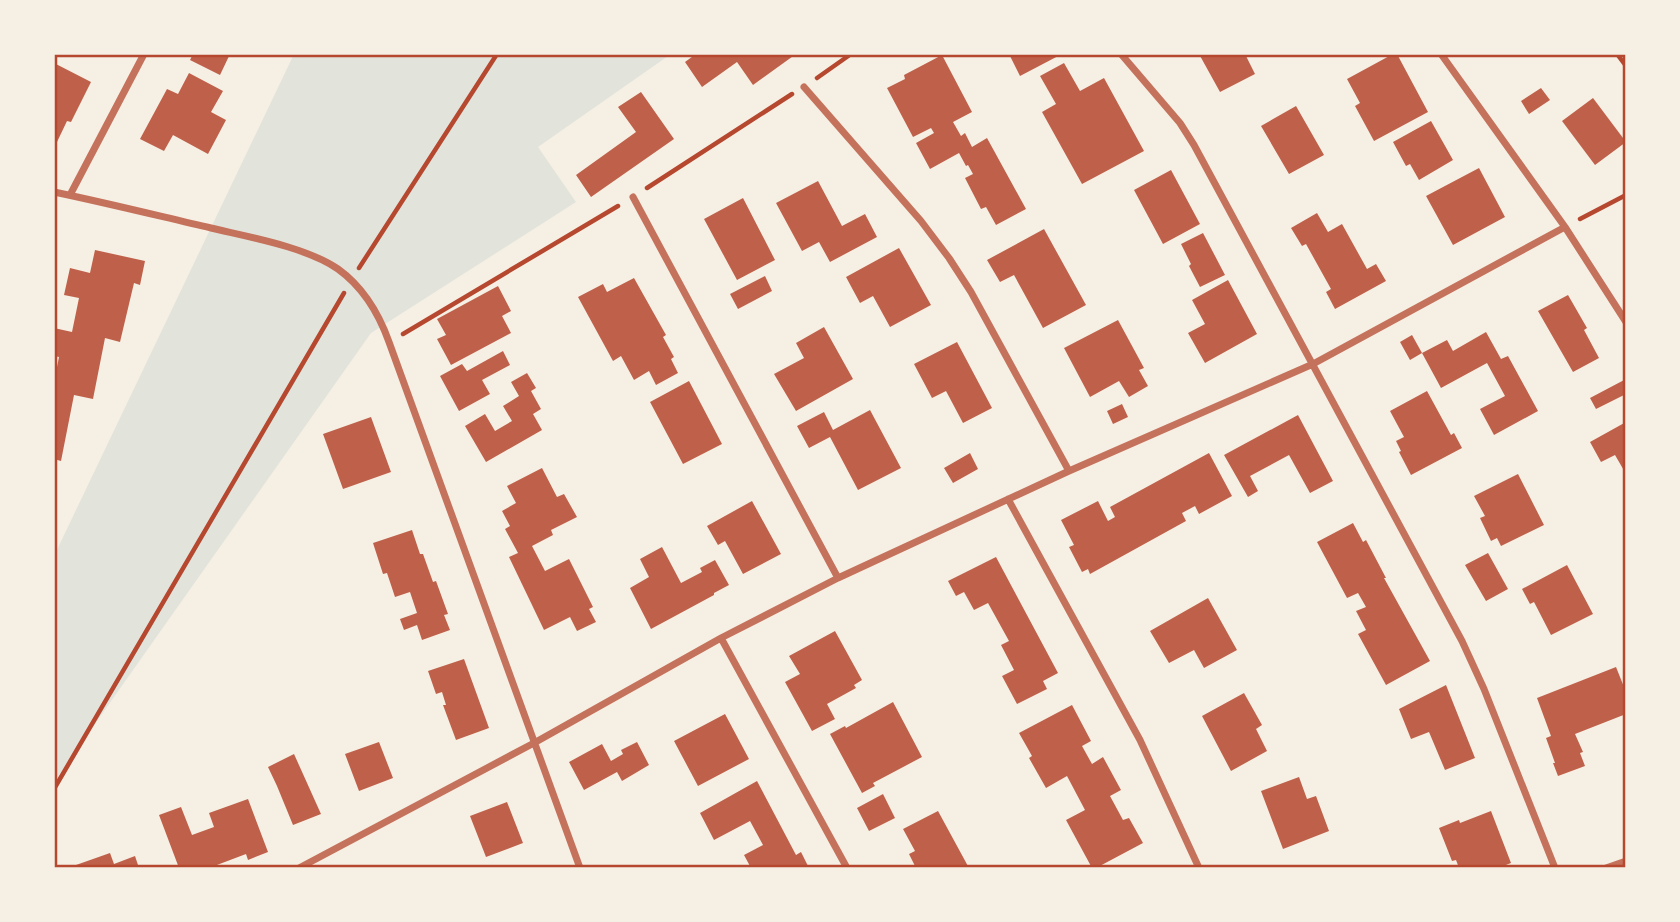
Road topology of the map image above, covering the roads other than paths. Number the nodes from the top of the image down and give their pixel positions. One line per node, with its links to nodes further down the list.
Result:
1 (144, 54): 6 (street)
2 (1121, 54): 10 (street)
3 (1441, 54): 8 (street)
4 (804, 87): 11 (street)
5 (54, 192): 6 (street)
6 (70, 195): 15 (street)
7 (633, 197): 13 (street)
8 (1565, 227): 9 (street); 10 (street)
9 (1626, 322)
10 (1313, 364): 11 (street); 21 (street)
11 (1069, 471): 12 (street)
12 (1008, 499): 13 (street); 20 (street)
13 (838, 578): 14 (street)
14 (720, 638): 15 (street); 19 (street)
15 (534, 743): 17 (street); 18 (street)
16 (1626, 861): 22 (street)
17 (299, 868)
18 (580, 868)
19 (847, 868)
20 (1199, 868)
21 (1555, 868)
22 (1606, 868)

